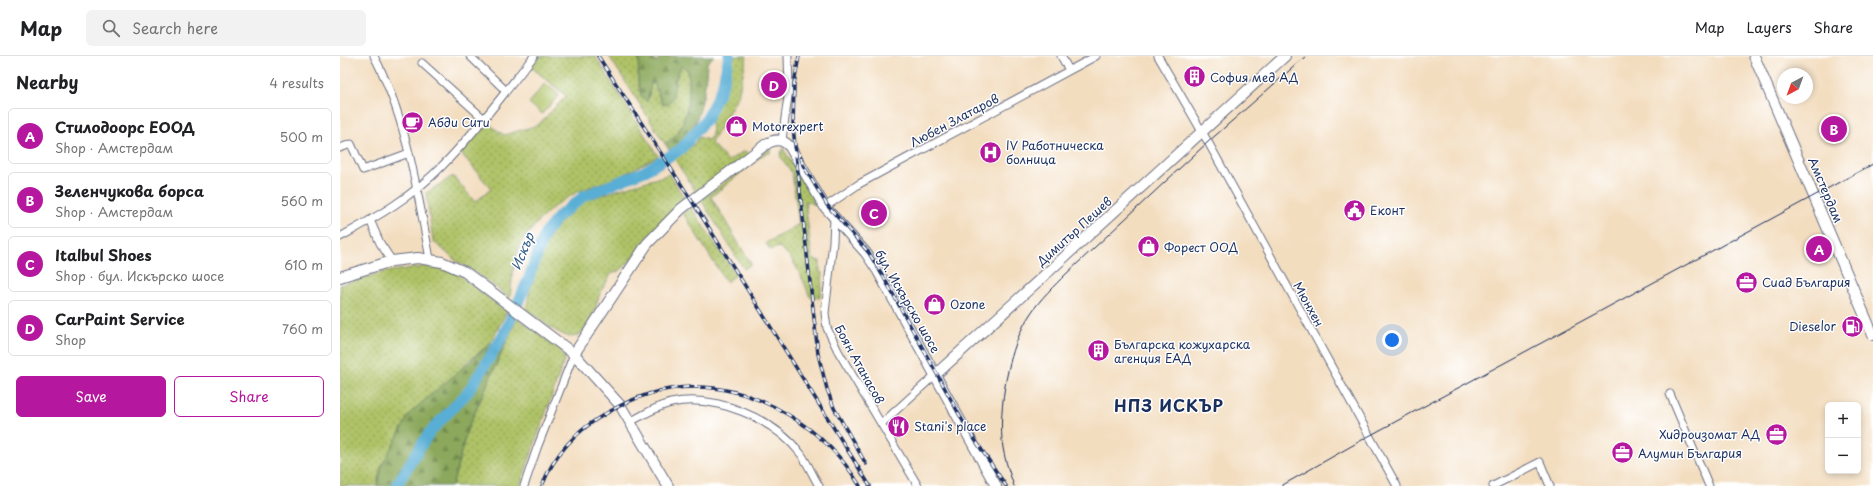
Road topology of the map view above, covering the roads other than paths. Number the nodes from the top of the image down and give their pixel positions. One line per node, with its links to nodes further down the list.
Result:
1 (374, 56): 17 (street)
2 (470, 56): 12 (street)
3 (534, 56): 12 (street)
4 (788, 56): 15 (street)
5 (1061, 56): 11 (street)
6 (1096, 56): 11 (street, Любен Златаров)
7 (1158, 56): 14 (street)
8 (1285, 56): 14 (street, Димитър Пешев)
9 (1754, 56): 26 (street, Амстердам)
10 (422, 62): 13 (street)
11 (1069, 70): 19 (street, Любен Златаров)
12 (506, 91): 13 (street)
13 (483, 118): 18 (street)
14 (1202, 132): 28 (street, Димитър Пешев); 37 (street, Мюнхен)
15 (782, 140): 19 (street, бул. Искърско шосе); 27 (street)
16 (340, 148): 17 (street)
17 (409, 153): 18 (street)
18 (417, 189): 21 (street); 23 (street)
19 (825, 207): 20 (street, бул. Искърско шосе)
20 (834, 218): 28 (street, бул. Искърско шосе); 31 (street, Боян Атанасов)
21 (370, 220): 22 (street); 24 (street)
22 (340, 236)
23 (430, 259): 24 (street); 27 (street)
24 (392, 261): 25 (street)
25 (340, 278)
26 (1873, 335)
27 (574, 354): 30 (street); 32 (street)
28 (935, 375): 31 (street, Димитър Пешев); 36 (street, бул. Искърско шосе)
29 (1670, 394): 40 (street)
30 (630, 422): 33 (street); 34 (street)
31 (880, 424): 35 (street, Боян Атанасов)
32 (524, 486)
33 (668, 486)
34 (819, 486)
35 (918, 486)
36 (996, 486)
37 (1397, 486)
38 (1493, 486): 39 (street)
39 (1550, 486)
40 (1709, 486)

